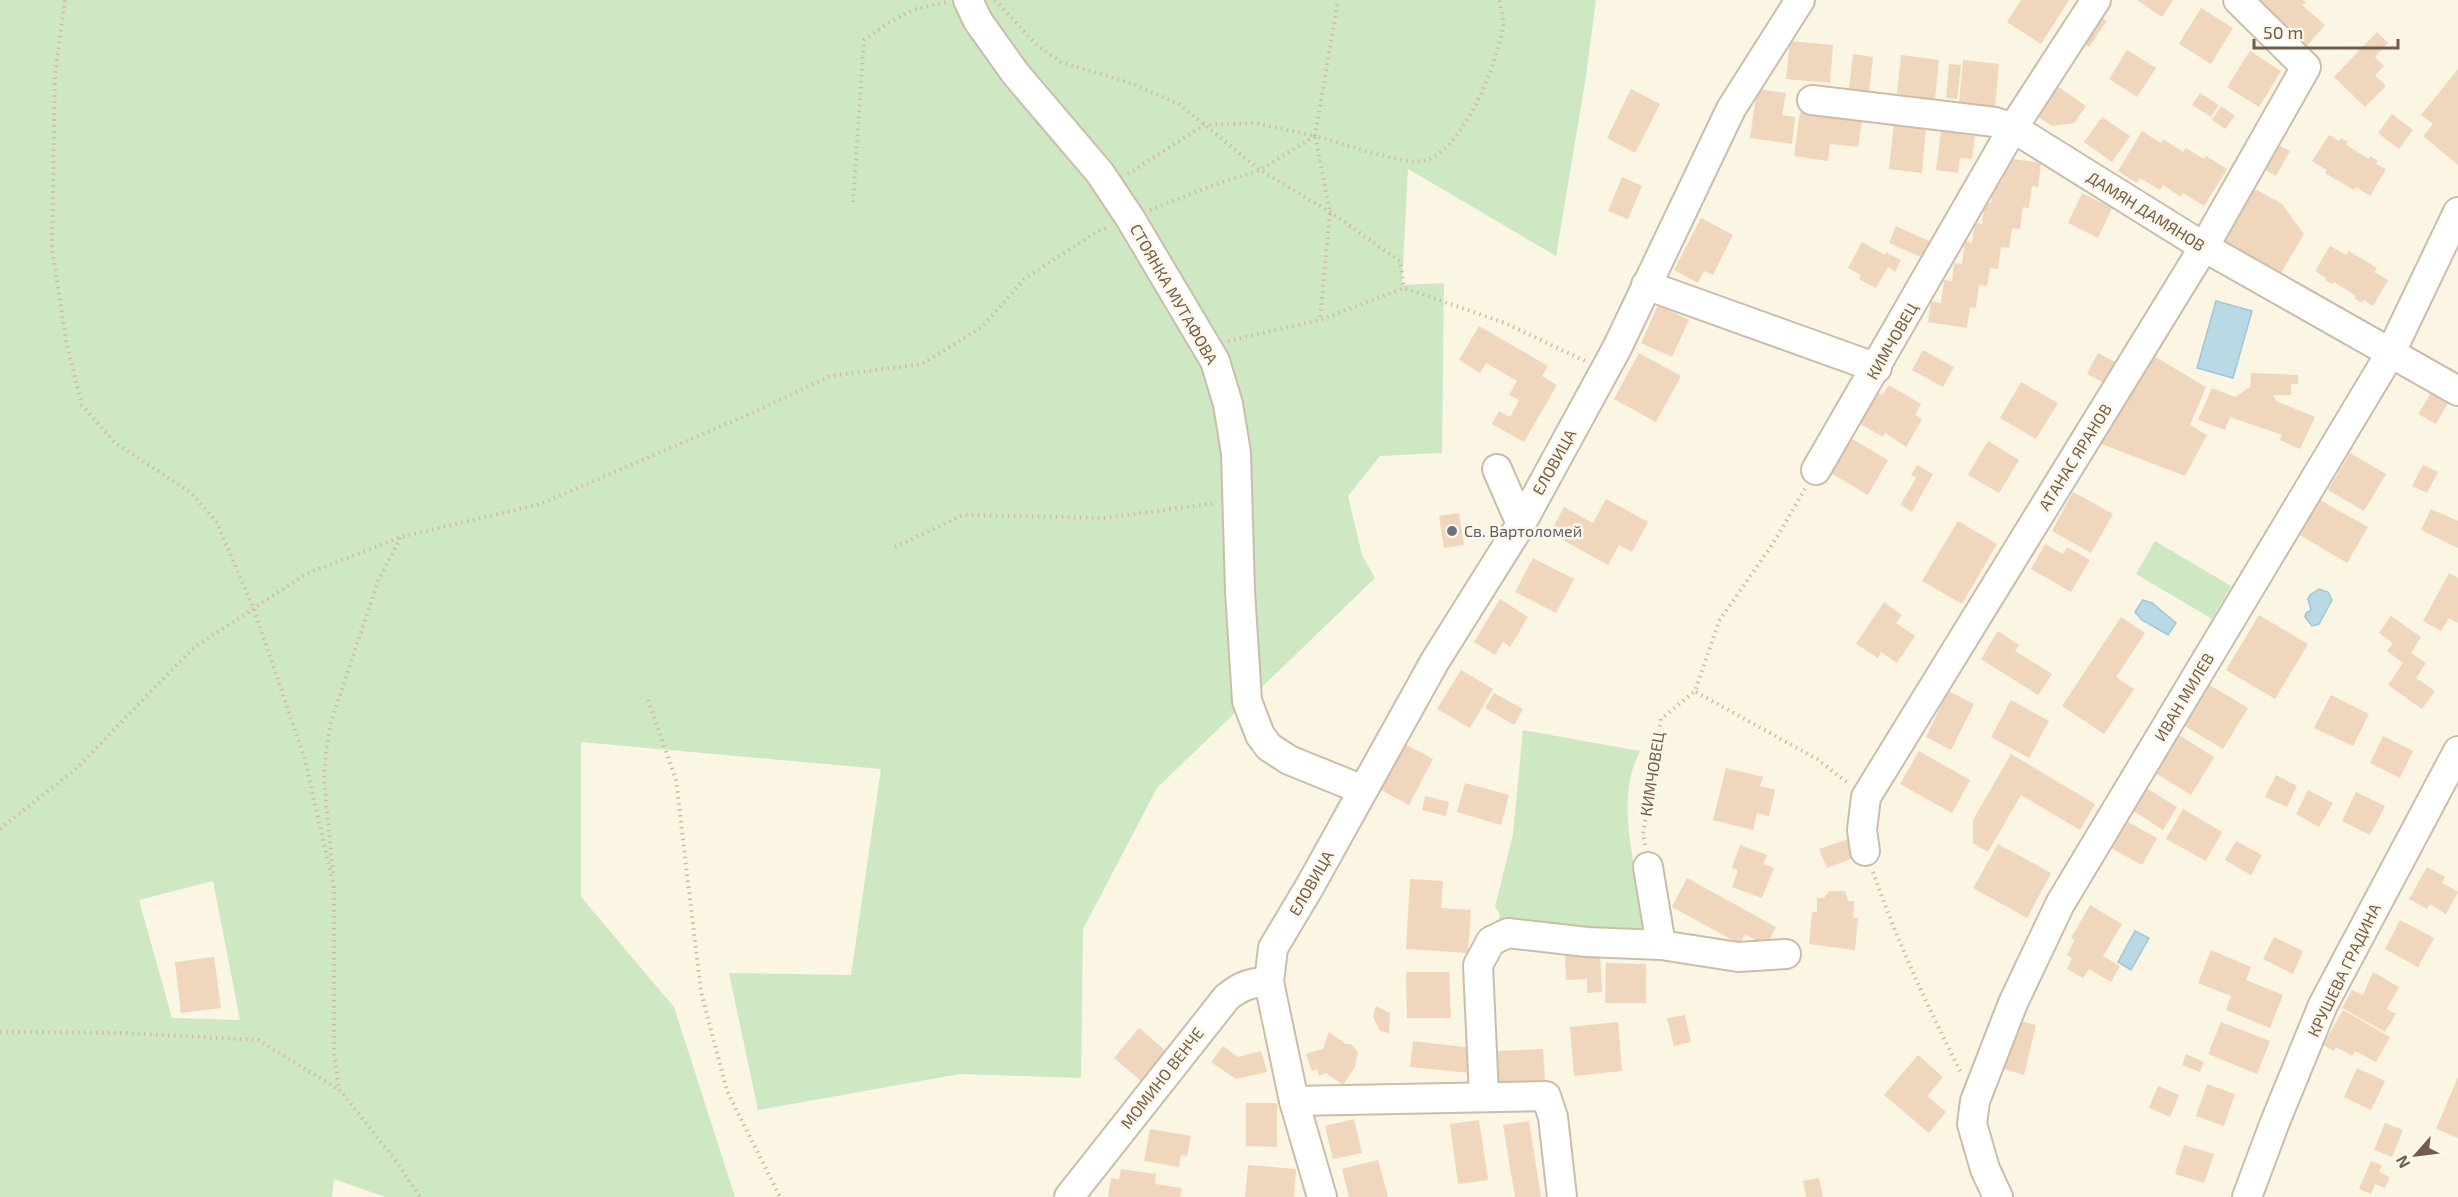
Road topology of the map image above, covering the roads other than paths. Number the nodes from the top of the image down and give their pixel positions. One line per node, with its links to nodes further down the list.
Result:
1 (968, 0): 17 (street, СТОЯНКА МУТАФОВА)
2 (1800, 0): 9 (street, ЕЛОВИЦА)
3 (2096, 0): 6 (street, КИМЧОВЕЦ)
4 (2238, 0): 8 (street, АТАНАС ЯРАНОВ)
5 (1812, 100): 6 (street, ДАМЯН ДАМЯНОВ)
6 (2013, 128): 8 (street, ДАМЯН ДАМЯНОВ); 11 (street, КИМЧОВЕЦ)
7 (2458, 212): 10 (street, ИВАН МИЛЕВ)
8 (2204, 247): 10 (street, ДАМЯН ДАМЯНОВ); 18 (street, АТАНАС ЯРАНОВ)
9 (1646, 285): 11 (street); 15 (street, ЕЛОВИЦА)
10 (2390, 354): 12 (street, ДАМЯН ДАМЯНОВ); 28 (street, ИВАН МИЛЕВ)
11 (1876, 368): 14 (street, КИМЧОВЕЦ)
12 (2458, 391)
13 (1497, 469): 15 (street)
14 (1816, 470)
15 (1521, 524): 17 (street, ЕЛОВИЦА)
16 (2458, 751): 29 (street, КРУШЕВА ГРАДИНА)
17 (1364, 790): 22 (street, ЕЛОВИЦА)
18 (1865, 851)
19 (1648, 867): 20 (street)
20 (1661, 945): 21 (street); 23 (street)
21 (1786, 954)
22 (1269, 982): 24 (street); 25 (street, МОМИНО ВЕНЧЕ)
23 (1484, 1096): 24 (street); 27 (street)
24 (1294, 1101): 26 (street)
25 (1069, 1197)
26 (1322, 1197)
27 (1562, 1197)
28 (1998, 1197)
29 (2247, 1197)

